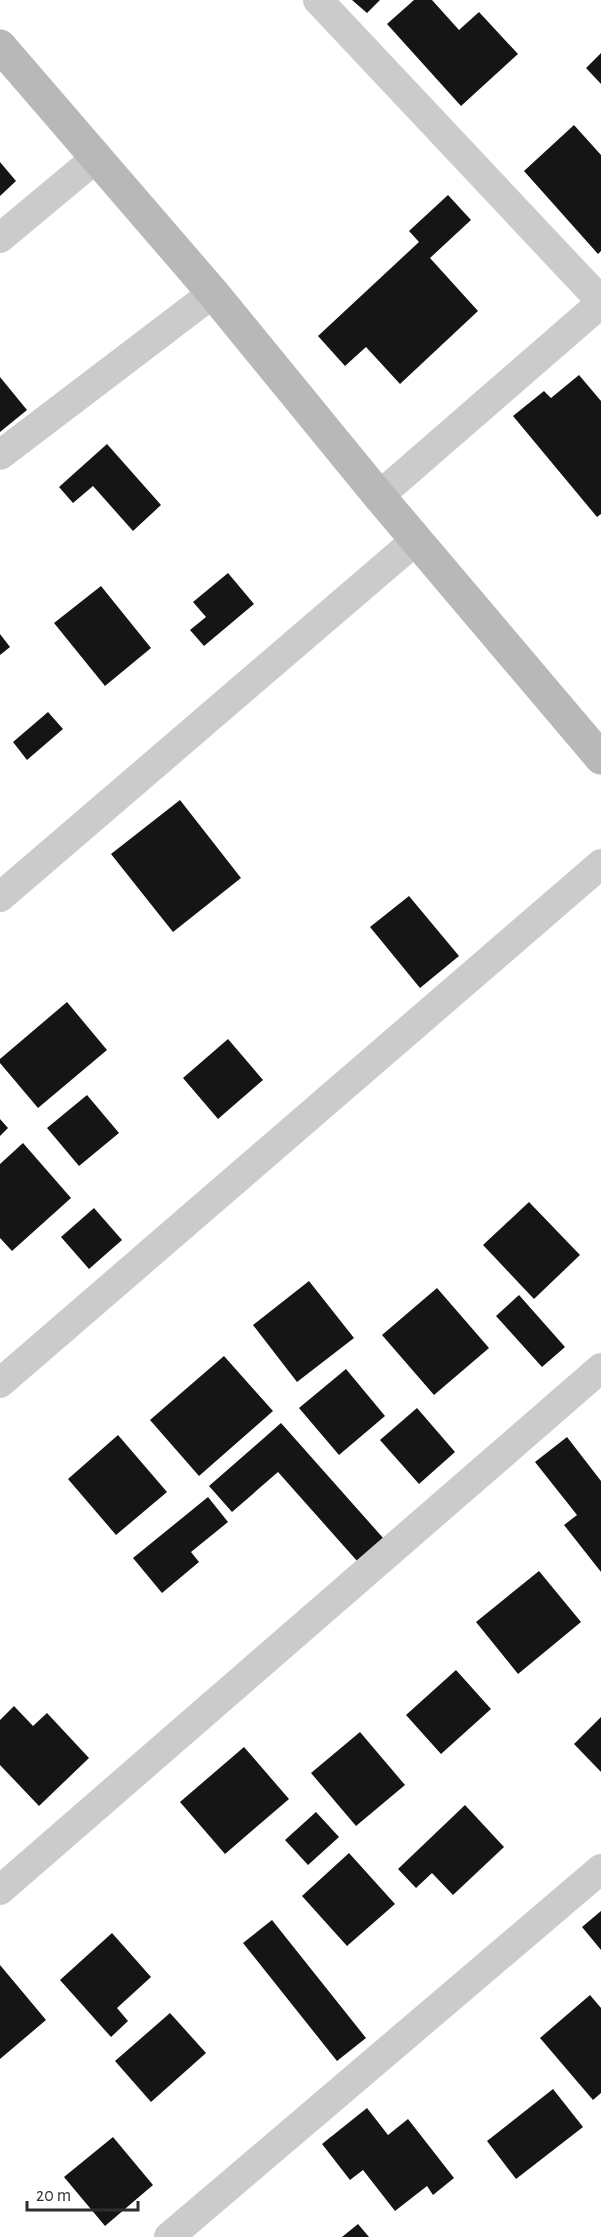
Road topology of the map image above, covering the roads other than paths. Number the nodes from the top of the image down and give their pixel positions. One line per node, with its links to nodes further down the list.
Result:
1 (318, 0): 6 (street)
2 (0, 46): 3 (street)
3 (96, 158): 4 (street); 5 (street)
4 (0, 238)
5 (213, 292): 7 (street); 8 (street)
6 (601, 302): 8 (street)
7 (0, 455)
8 (380, 496): 9 (street)
9 (416, 540): 10 (street); 12 (street)
10 (601, 758)
11 (601, 864): 14 (street)
12 (0, 897)
13 (601, 1368): 16 (street)
14 (0, 1383)
15 (601, 1869): 17 (street)
16 (0, 1890)
17 (169, 2237)

